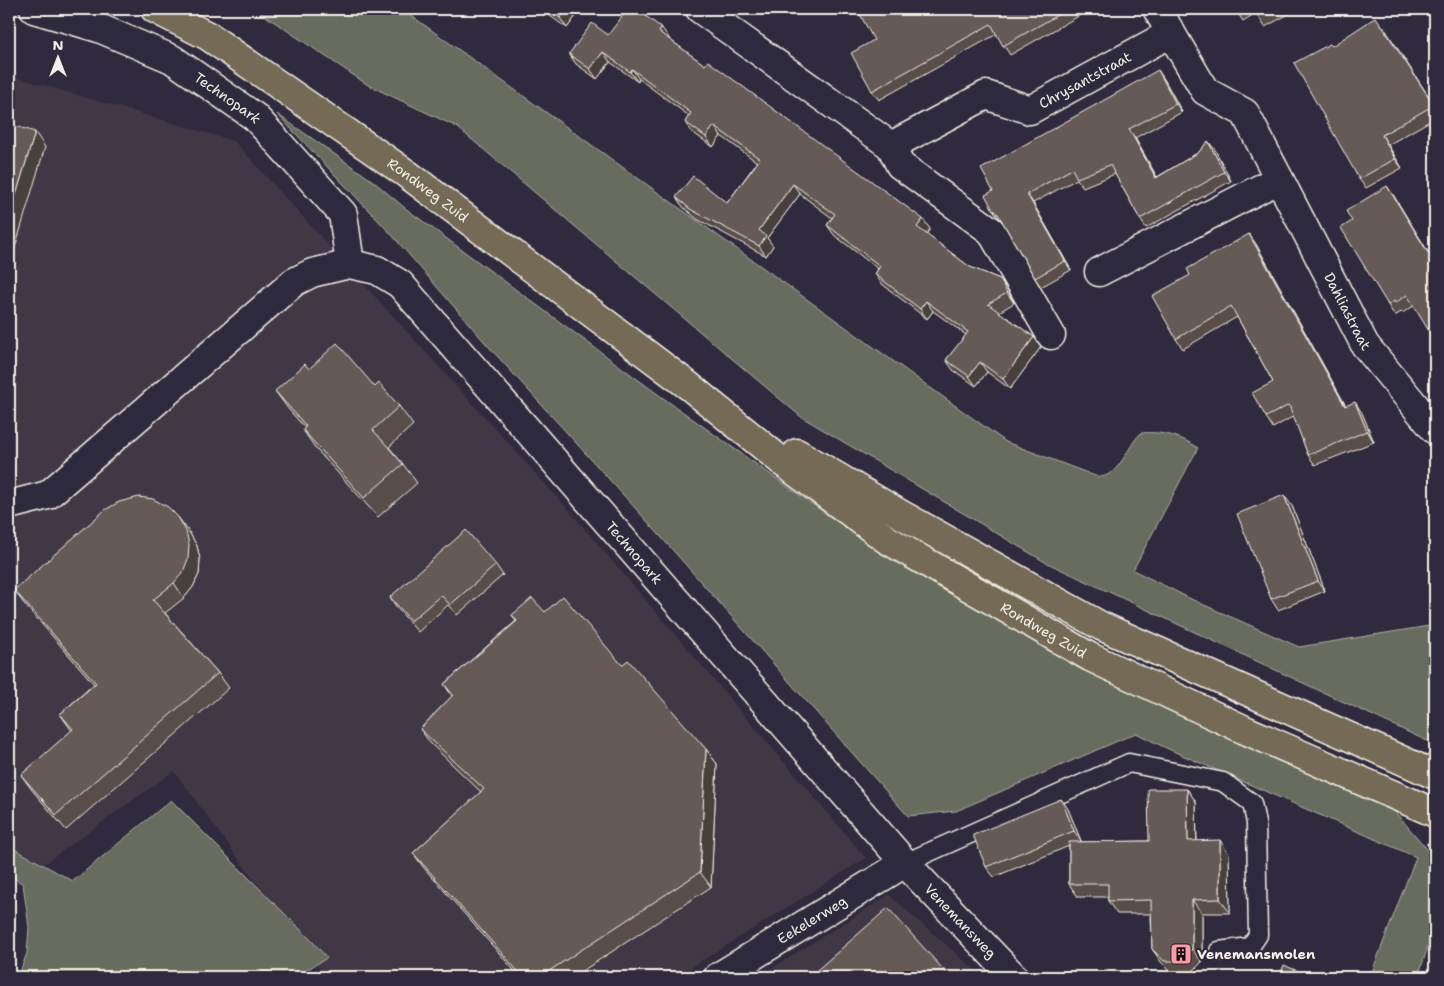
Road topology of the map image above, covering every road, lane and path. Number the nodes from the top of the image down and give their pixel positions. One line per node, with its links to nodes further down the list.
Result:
1 (34, 9): 8 (street, Technopark)
2 (155, 9): 11 (main road, Rondweg Zuid)
3 (700, 9): 6 (street)
4 (1157, 9): 5 (street, Dahliastraat)
5 (1171, 33): 6 (street, Chrysantstraat); 7 (street, Dahliastraat)
6 (891, 146): 10 (street)
7 (1279, 179): 9 (street); 12 (street, Dahliastraat)
8 (350, 264): 13 (street, Technopark); 16 (street, Technopark)
9 (1099, 272)
10 (1051, 335)
11 (689, 386): 14 (main road, Rondweg Zuid); 15 (main road, Rondweg Zuid)
12 (1435, 430)
13 (9, 505)
14 (1435, 775)
15 (1435, 813)
16 (905, 864): 17 (lane); 18 (street, Eekelerweg); 19 (street, Venemansweg)
17 (1219, 951)
18 (718, 977)
19 (1014, 977)

